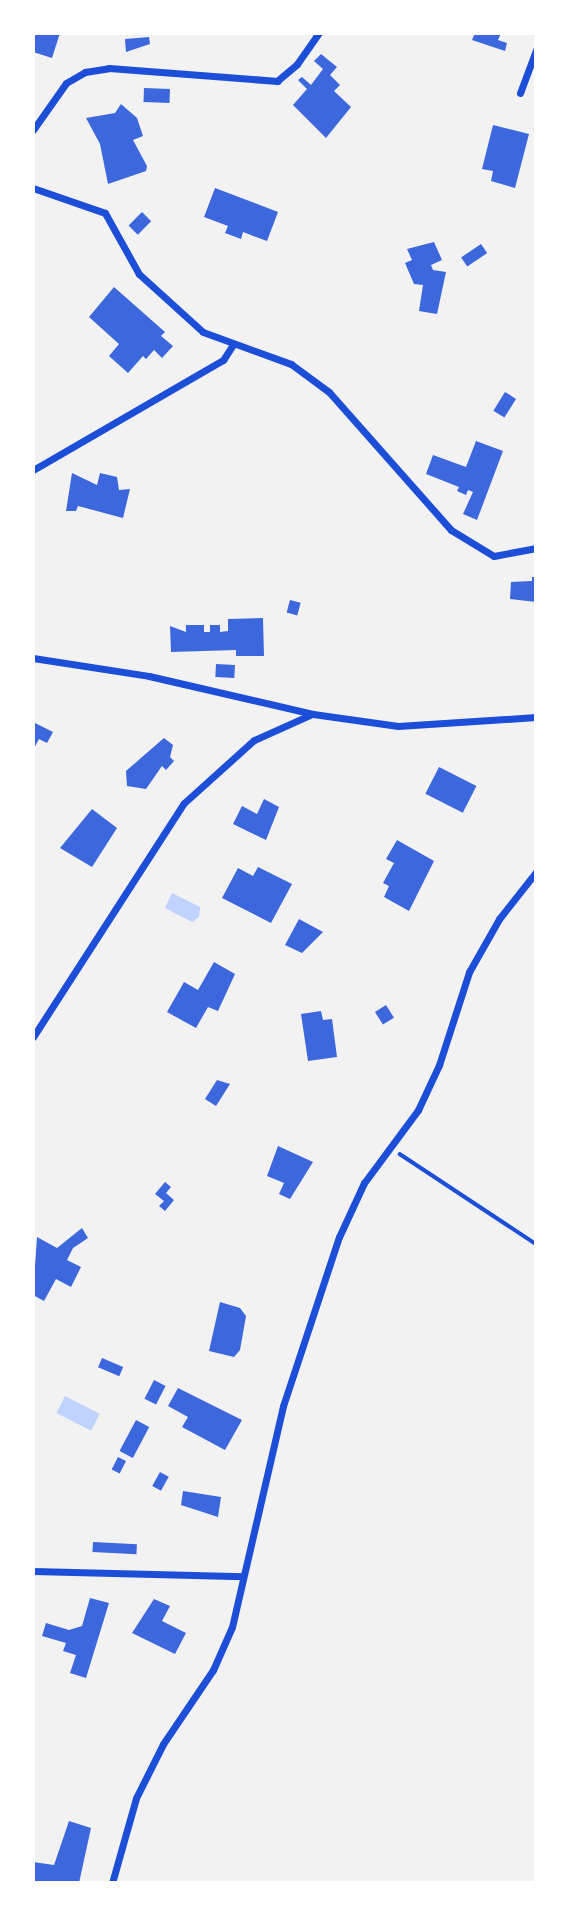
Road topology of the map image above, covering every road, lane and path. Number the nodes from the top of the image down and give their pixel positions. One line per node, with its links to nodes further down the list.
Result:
1 (319, 33): 4 (street)
2 (536, 50): 3 (street)
3 (520, 93)
4 (33, 130)
5 (33, 188): 6 (street)
6 (232, 346): 7 (street); 8 (street)
7 (33, 470)
8 (536, 548)
9 (33, 658): 10 (street)
10 (313, 714): 11 (street); 13 (street)
11 (536, 718)
12 (536, 872): 14 (street)
13 (33, 1037)
14 (389, 1147): 15 (path); 17 (street)
15 (536, 1244)
16 (33, 1571): 17 (street)
17 (243, 1576): 18 (street)
18 (112, 1883)

